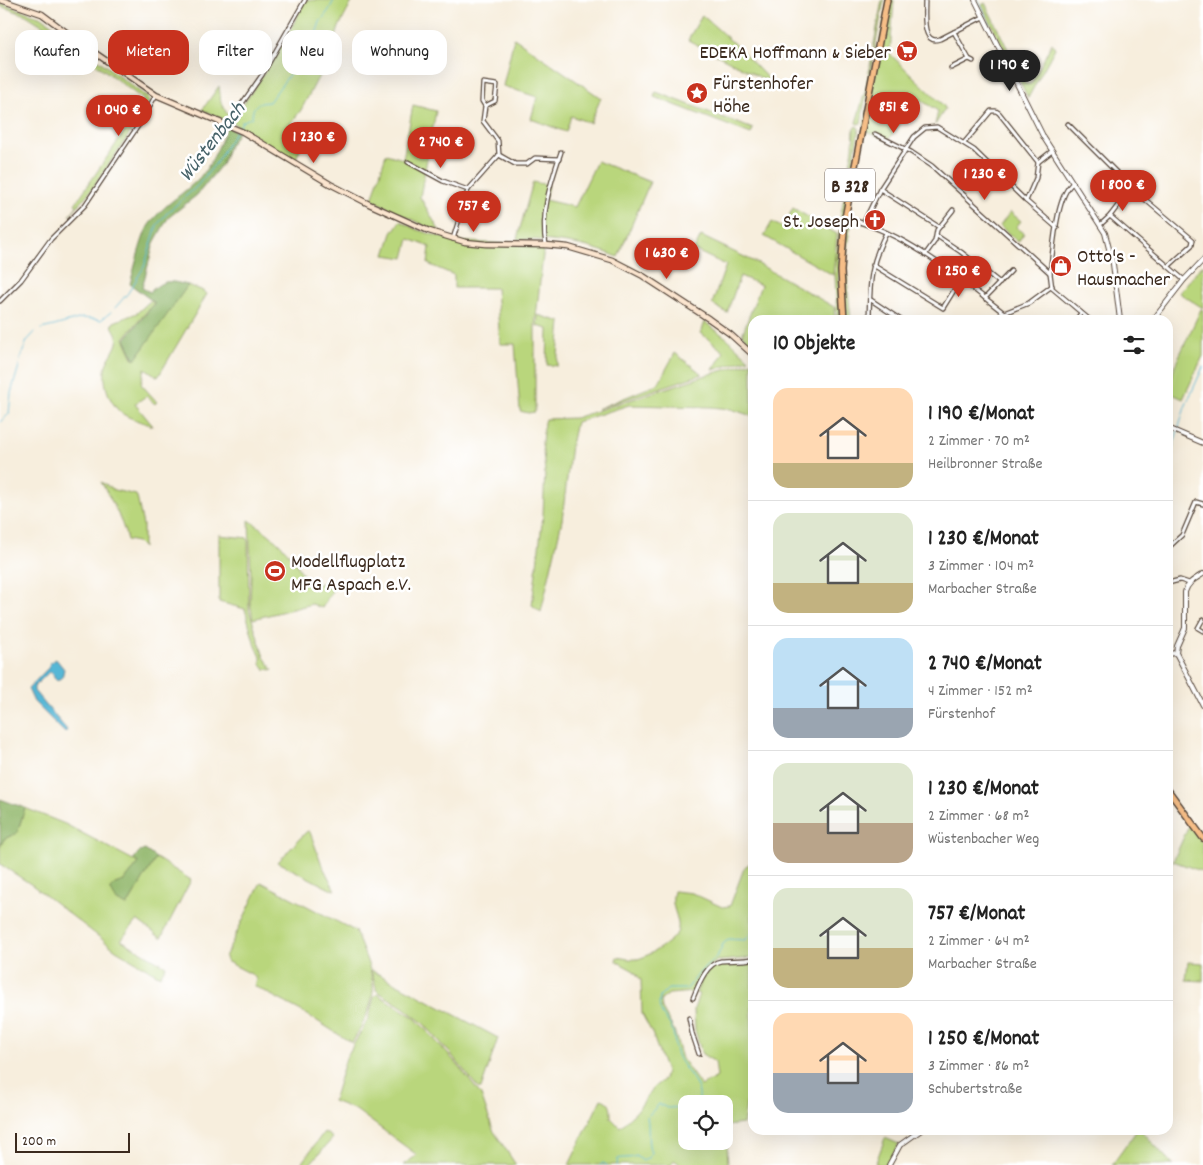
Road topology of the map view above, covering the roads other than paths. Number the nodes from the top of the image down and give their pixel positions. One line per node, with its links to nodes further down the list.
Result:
1 (1, 0): 9 (main road)
2 (304, 0): 12 (street)
3 (887, 0): 53 (main road, B 328)
4 (925, 0): 7 (street)
5 (975, 0): 6 (street)
6 (983, 17): 7 (street); 16 (street)
7 (954, 32): 8 (street)
8 (951, 68)
9 (156, 95): 12 (main road); 50 (street)
10 (485, 106): 10 (street); 18 (street)
11 (1068, 124): 23 (street)
12 (227, 125): 36 (main road)
13 (875, 134): 15 (street)
14 (964, 143): 15 (street); 21 (street); 26 (street)
15 (906, 149): 24 (street); 43 (street)
16 (1052, 151): 21 (street); 22 (street)
17 (561, 152): 19 (street)
18 (499, 155): 19 (street); 25 (street)
19 (559, 158): 37 (street)
20 (408, 162): 25 (street)
21 (1038, 162): 26 (street)
22 (1073, 183): 31 (street); 33 (street)
23 (1132, 187): 28 (street); 41 (street)
24 (880, 189): 30 (street); 32 (street)
25 (468, 190): 36 (street)
26 (1026, 201): 33 (street)
27 (953, 210): 32 (street)
28 (1110, 216): 31 (street); 41 (street)
29 (852, 220): 30 (street)
30 (864, 222): 34 (street)
31 (1100, 224): 57 (street)
32 (939, 227): 35 (street)
33 (1057, 228): 43 (street)
34 (886, 233): 38 (street); 40 (street)
35 (937, 236): 38 (street); 46 (street)
36 (453, 239): 37 (main road)
37 (546, 245): 59 (main road)
38 (925, 255): 44 (street)
39 (1203, 260): 45 (street)
40 (873, 264): 44 (street); 49 (street)
41 (1169, 266): 45 (street)
42 (1011, 271): 46 (street)
43 (1050, 273): 47 (street)
44 (961, 279): 48 (street)
45 (1184, 280): 58 (street)
46 (1000, 283): 48 (street)
47 (1052, 286): 51 (street); 52 (street)
48 (985, 298): 51 (street)
49 (870, 300): 54 (street); 55 (street)
50 (0, 301)
51 (1004, 313)
52 (1081, 313): 56 (street)
53 (844, 315)
54 (870, 315)
55 (893, 315)
56 (1084, 315)
57 (1119, 315)
58 (1158, 315)
59 (748, 350)
60 (1173, 430): 61 (street)
61 (1203, 443)
62 (1203, 504): 63 (street)
63 (1173, 543)
64 (1203, 574): 66 (street)
65 (1173, 581): 66 (street)
66 (1189, 583): 70 (street)
67 (1203, 619): 68 (street)
68 (1203, 631)
69 (1173, 653): 70 (street)
70 (1176, 653): 71 (street)
71 (1203, 705)
72 (1173, 797): 73 (main road)
73 (1203, 838)
74 (748, 959): 75 (street)
75 (694, 998)
76 (690, 1018): 77 (street)
77 (699, 1054)
78 (914, 1135): 79 (street)
79 (889, 1165)

